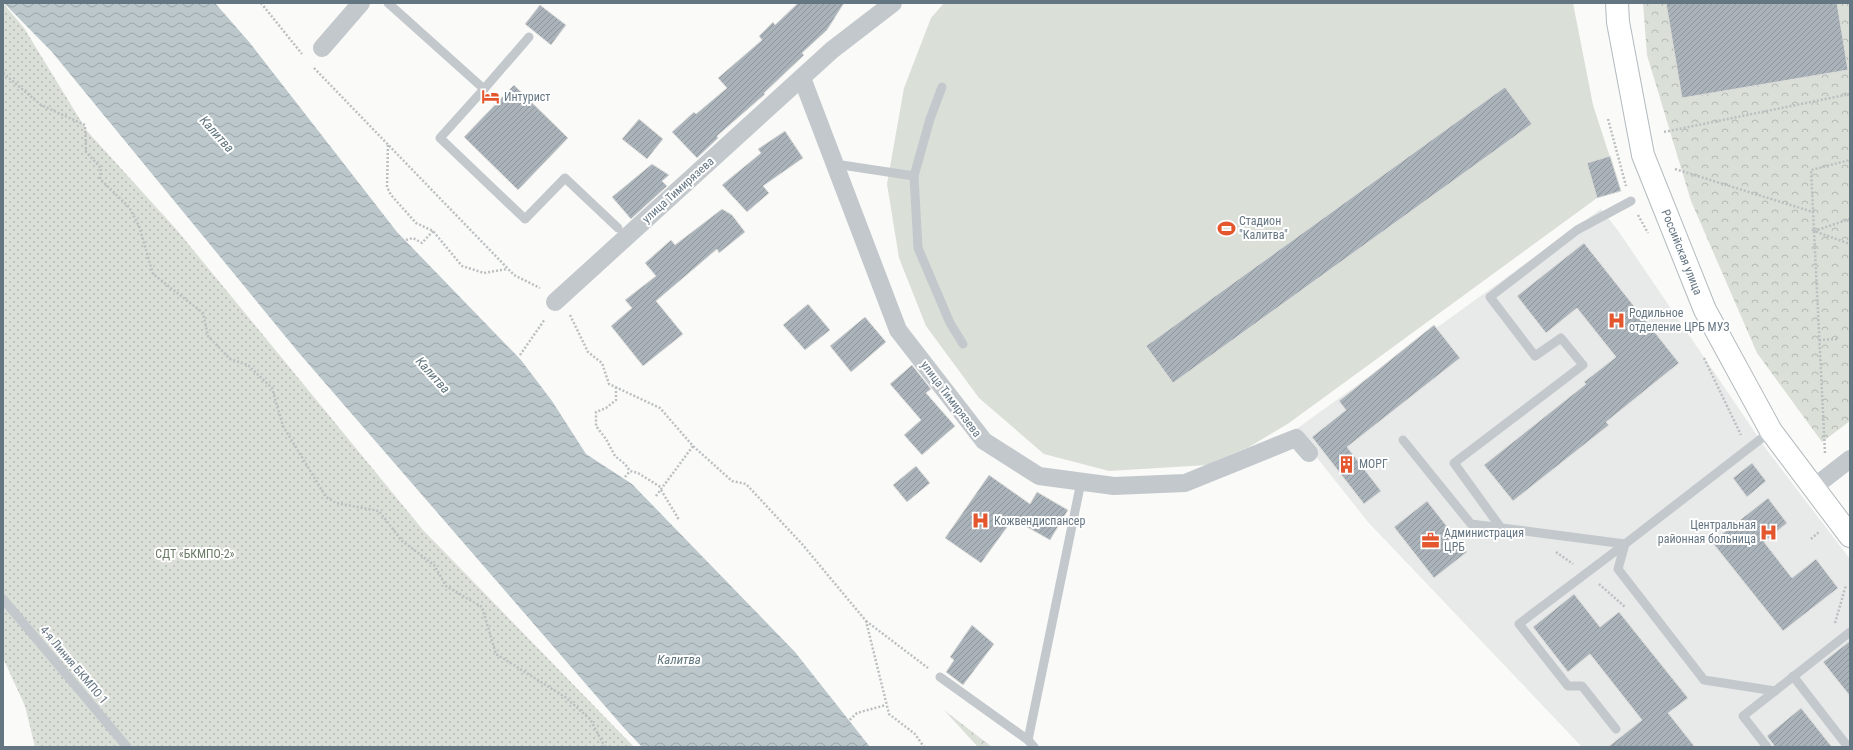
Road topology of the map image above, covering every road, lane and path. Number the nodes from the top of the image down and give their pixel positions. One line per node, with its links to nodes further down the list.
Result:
1 (261, 3): 8 (path)
2 (361, 3): 7 (street)
3 (388, 3): 13 (lane)
4 (894, 3): 11 (street, улица Тимирязева)
5 (1617, 3): 36 (street, Российская улица)
6 (529, 37): 13 (lane)
7 (322, 48)
8 (302, 55)
9 (312, 66): 16 (path)
10 (3, 73): 68 (path)
11 (802, 78): 18 (street, улица Тимирязева); 30 (street, улица Тимирязева)
12 (942, 87): 20 (lane)
13 (484, 89): 24 (lane)
14 (1850, 94): 15 (path)
15 (1664, 132)
16 (388, 145): 25 (path); 29 (path)
17 (1850, 160): 22 (path)
18 (835, 164): 20 (lane); 44 (street, улица Тимирязева)
19 (1675, 169): 22 (path)
20 (914, 176): 33 (lane)
21 (1631, 201): 49 (lane)
22 (1813, 212): 26 (path)
23 (1850, 219): 26 (path)
24 (618, 228)
25 (432, 231): 27 (path); 29 (path)
26 (1814, 231): 28 (path); 32 (path)
27 (406, 240)
28 (1850, 244)
29 (507, 268): 30 (path)
30 (558, 299): 34 (path); 35 (path)
31 (1838, 338): 32 (path)
32 (1819, 340): 40 (path)
33 (963, 344)
34 (520, 355)
35 (616, 387): 38 (path); 42 (path)
36 (1771, 431): 45 (street, Российская улица); 51 (lane)
37 (1403, 440): 49 (lane)
38 (693, 446): 46 (path); 57 (path)
39 (1308, 453): 44 (street, улица Тимирязева)
40 (1825, 455)
41 (1850, 459): 45 (street)
42 (630, 470): 43 (path); 46 (path)
43 (625, 477)
44 (1081, 482): 66 (lane)
45 (1814, 487): 50 (street, Российская улица)
46 (662, 489): 47 (path); 48 (path)
47 (656, 496)
48 (676, 519)
49 (1501, 528): 51 (lane)
50 (1850, 536)
51 (1625, 544): 53 (lane); 62 (lane)
52 (1551, 549): 53 (path)
53 (1587, 574): 56 (path); 65 (lane)
54 (1846, 585): 59 (path)
55 (3, 599): 67 (lane, 4-я Линия БКМПО 1)
56 (1629, 610)
57 (866, 621): 61 (path); 63 (path)
58 (1850, 632): 59 (lane)
59 (1827, 650): 60 (lane)
60 (1793, 676): 62 (lane); 71 (lane)
61 (940, 677): 66 (lane)
62 (1775, 690): 70 (lane)
63 (886, 704): 64 (path); 69 (path)
64 (841, 728)
65 (1616, 730)
66 (1031, 744)
67 (128, 747)
68 (605, 747)
69 (924, 747)
70 (1766, 747)
71 (1848, 747)

